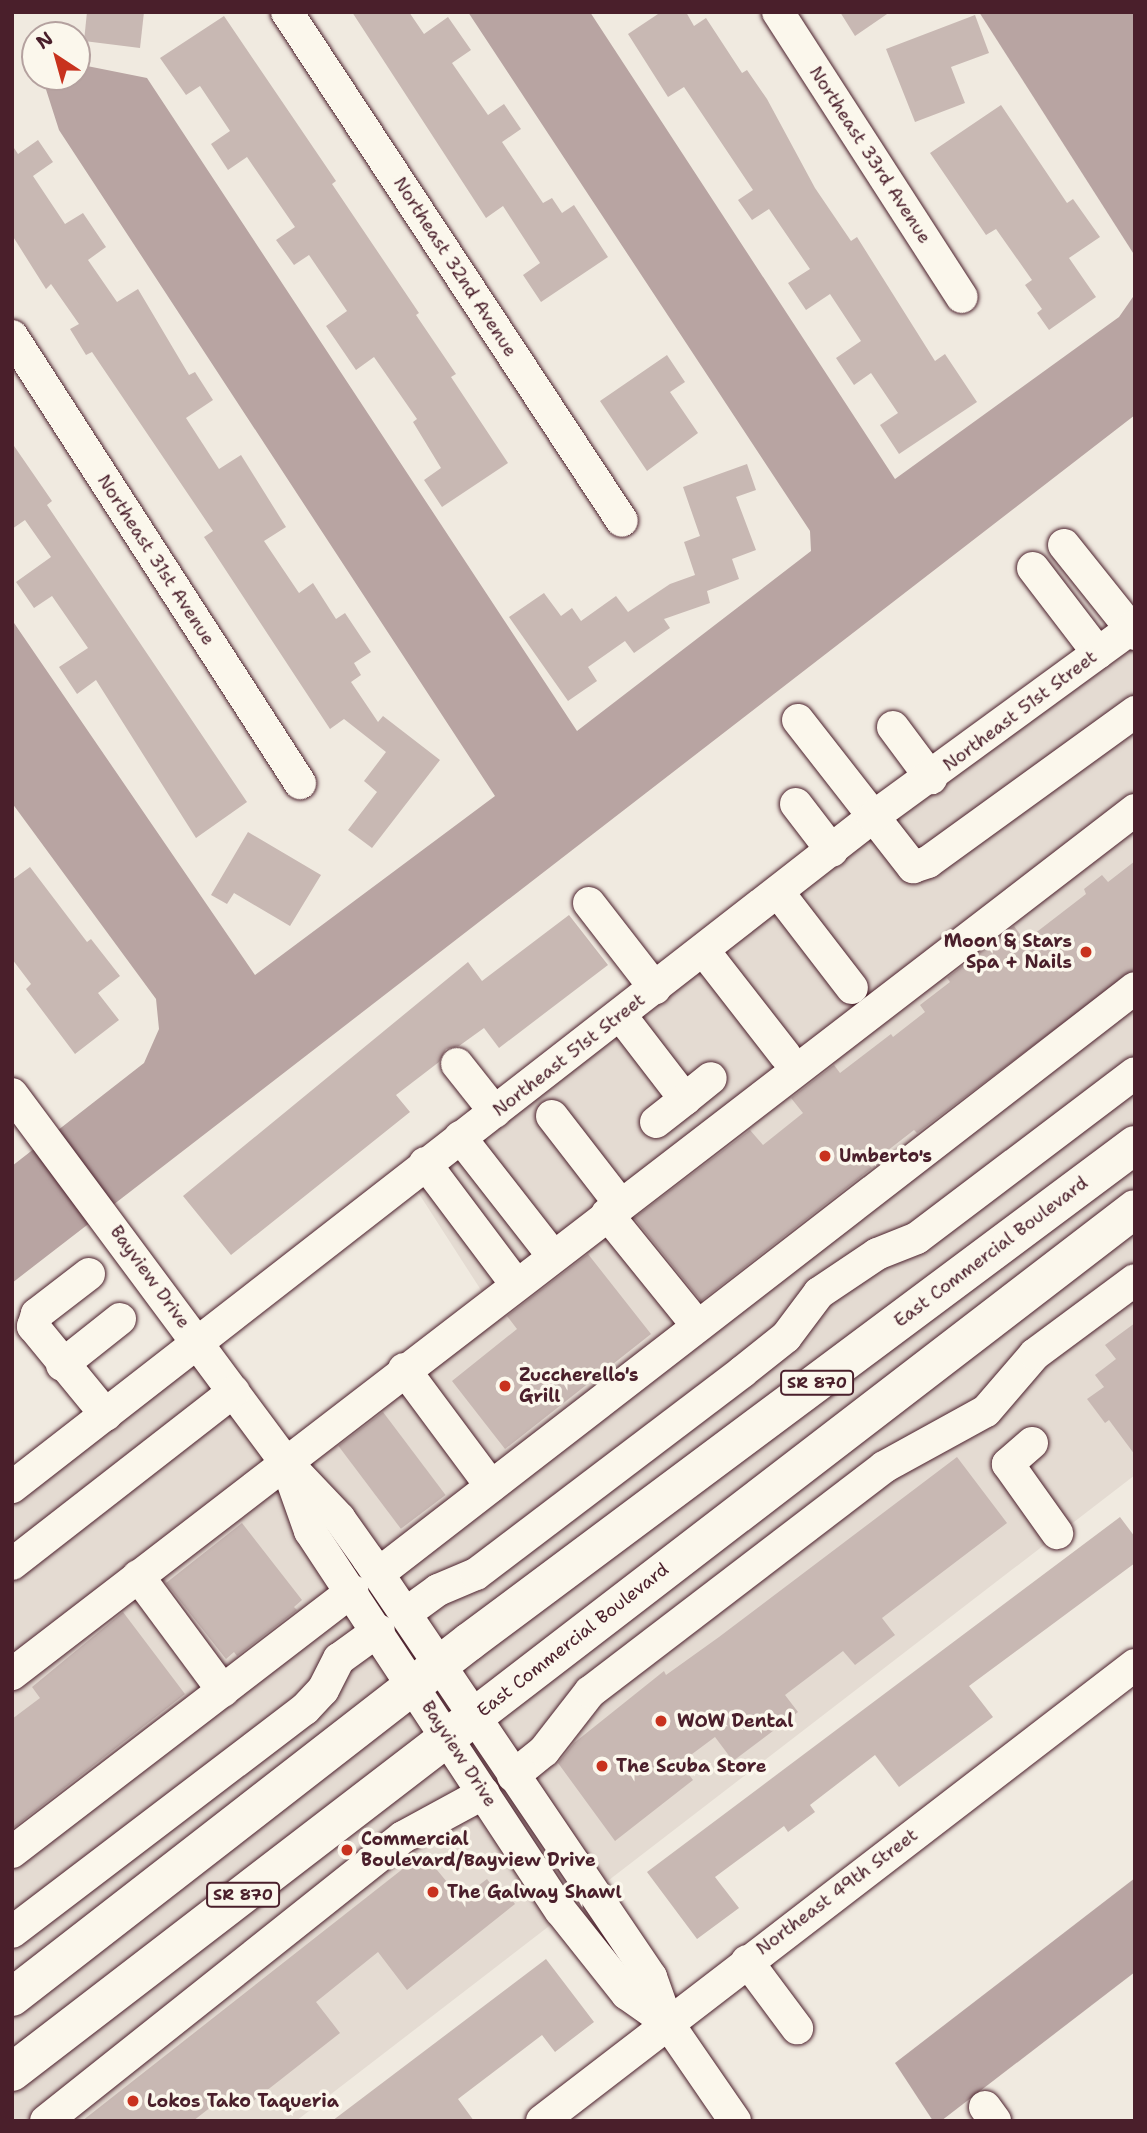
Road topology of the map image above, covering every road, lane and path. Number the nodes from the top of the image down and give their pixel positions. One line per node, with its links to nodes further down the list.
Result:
1 (287, 12): 5 (street, Northeast 32nd Avenue)
2 (778, 12): 3 (street, Northeast 33rd Avenue)
3 (962, 297)
4 (12, 336): 14 (street, Northeast 31st Avenue)
5 (622, 522)
6 (1064, 545): 8 (street)
7 (1033, 568): 9 (street)
8 (1133, 630): 9 (street, Northeast 51st Street)
9 (1098, 653): 13 (street, Northeast 51st Street)
10 (1135, 712): 17 (street)
11 (798, 720): 17 (street)
12 (893, 727): 13 (street)
13 (931, 778): 17 (street, Northeast 51st Street)
14 (300, 783)
15 (796, 804): 18 (street)
16 (1135, 810): 38 (street)
17 (873, 817): 18 (street, Northeast 51st Street)
18 (832, 851): 19 (street, Northeast 51st Street)
19 (778, 892): 21 (street, Northeast 51st Street); 23 (street)
20 (589, 903): 22 (street)
21 (704, 951): 22 (street, Northeast 51st Street); 26 (street)
22 (655, 988): 25 (street, Northeast 51st Street)
23 (852, 988)
24 (1135, 988): 46 (street)
25 (621, 1016): 31 (street); 32 (street, Northeast 51st Street)
26 (785, 1055)
27 (457, 1064): 32 (street)
28 (1135, 1073): 64 (street)
29 (712, 1078): 31 (street)
30 (12, 1094): 48 (street, Bayview Drive)
31 (685, 1099): 34 (street)
32 (495, 1112): 35 (street, Northeast 51st Street)
33 (552, 1116): 38 (street)
34 (656, 1122)
35 (460, 1137): 37 (street, Northeast 51st Street); 40 (street)
36 (1135, 1145): 44 (main road, East Commercial Boulevard / SR 870)
37 (425, 1163): 43 (street); 48 (street, Northeast 51st Street)
38 (614, 1209): 40 (street); 46 (street)
39 (1135, 1209): 50 (main road, East Commercial Boulevard / SR 870)
40 (553, 1256): 43 (street)
41 (89, 1274): 49 (street)
42 (1135, 1280): 74 (street)
43 (516, 1284): 51 (street)
44 (933, 1295): 47 (main road, East Commercial Boulevard / SR 870); 50 (main road)
45 (120, 1319): 49 (street)
46 (697, 1325): 57 (street)
47 (889, 1328): 53 (main road); 71 (main road, East Commercial Boulevard / SR 870)
48 (197, 1341): 52 (street, Bayview Drive); 54 (street, Northeast 51st Street)
49 (62, 1365): 54 (street)
50 (925, 1367): 53 (main road, East Commercial Boulevard / SR 870)
51 (404, 1370): 56 (street); 57 (street)
52 (234, 1391): 56 (street, Bayview Drive); 61 (street)
53 (869, 1411): 73 (main road, East Commercial Boulevard / SR 870)
54 (106, 1415): 58 (street, Northeast 51st Street)
55 (1032, 1443): 59 (street)
56 (285, 1461): 62 (street, Bayview Drive); 63 (street); 65 (street, Bayview Drive)
57 (491, 1486): 60 (street)
58 (12, 1487)
59 (1057, 1533)
60 (408, 1550): 62 (street); 64 (street)
61 (12, 1564)
62 (378, 1574): 66 (street, Bayview Drive)
63 (138, 1576): 70 (street); 72 (street)
64 (438, 1590): 66 (street)
65 (352, 1591): 66 (street, Bayview Drive); 67 (street)
66 (392, 1622): 68 (street); 71 (street, Bayview Drive)
67 (303, 1629): 68 (street); 72 (street)
68 (339, 1659): 77 (street)
69 (1135, 1665): 78 (street, Northeast 49th Street)
70 (12, 1674)
71 (427, 1675): 73 (street, Bayview Drive); 79 (main road, East Commercial Boulevard / SR 870)
72 (223, 1690): 76 (street)
73 (461, 1727): 74 (street, Bayview Drive); 75 (street, Bayview Drive); 82 (main road, East Commercial Boulevard / SR 870)
74 (513, 1776): 80 (street, Bayview Drive)
75 (484, 1793): 80 (street, Bayview Drive); 83 (street)
76 (12, 1852)
77 (12, 1932)
78 (747, 1961): 80 (street, Northeast 49th Street); 81 (street)
79 (12, 1997)
80 (667, 2022): 84 (street, Northeast 49th Street); 85 (street, Bayview Drive)
81 (797, 2028)
82 (12, 2072)
83 (46, 2121)
84 (542, 2121)
85 (735, 2121)

